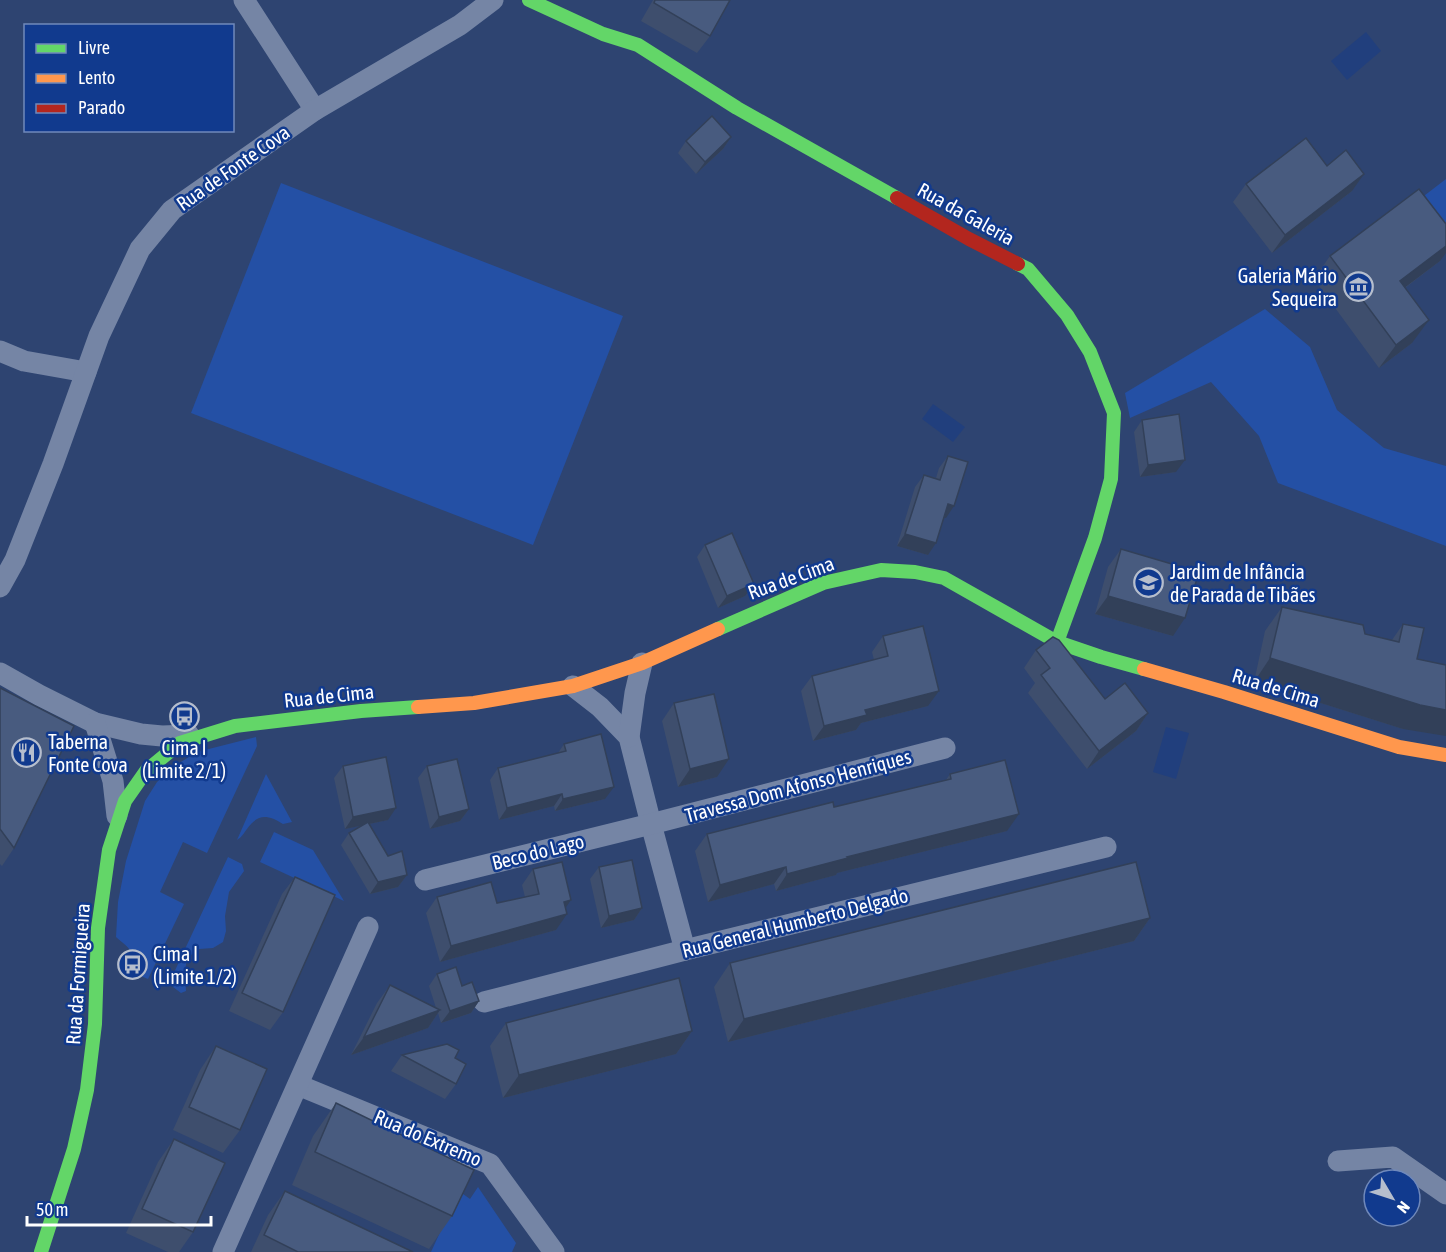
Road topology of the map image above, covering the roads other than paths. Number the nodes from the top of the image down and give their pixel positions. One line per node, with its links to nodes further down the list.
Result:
1 (244, 0): 4 (street)
2 (493, 0): 4 (street, Rua de Fonte Cova)
3 (529, 0): 8 (main road, Rua da Galeria)
4 (315, 110): 6 (street, Rua de Fonte Cova)
5 (0, 351): 6 (street)
6 (86, 372): 7 (street, Rua de Fonte Cova)
7 (0, 586)
8 (1057, 642): 9 (main road, Rua de Cima); 16 (main road, Rua de Cima)
9 (642, 663): 11 (main road, Rua de Cima); 14 (street)
10 (0, 673): 12 (street)
11 (573, 686): 13 (main road, Rua de Cima); 14 (street)
12 (95, 723): 13 (street); 17 (street)
13 (205, 735): 17 (main road, Rua da Formigueira)
14 (629, 737): 18 (street)
15 (945, 748): 18 (street, Travessa Dom Afonso Henriques)
16 (1446, 755)
17 (118, 822): 27 (main road, Rua da Formigueira)
18 (651, 825): 20 (street, Beco do Lago); 22 (street)
19 (1106, 846): 22 (street, Rua General Humberto Delgado)
20 (425, 880)
21 (368, 927): 24 (street)
22 (685, 950): 23 (street, Rua General Humberto Delgado)
23 (484, 1002)
24 (298, 1084): 28 (street); 29 (street, Rua do Extremo)
25 (1338, 1161): 26 (street)
26 (1446, 1194)
27 (41, 1252)
28 (223, 1252)
29 (554, 1252)

